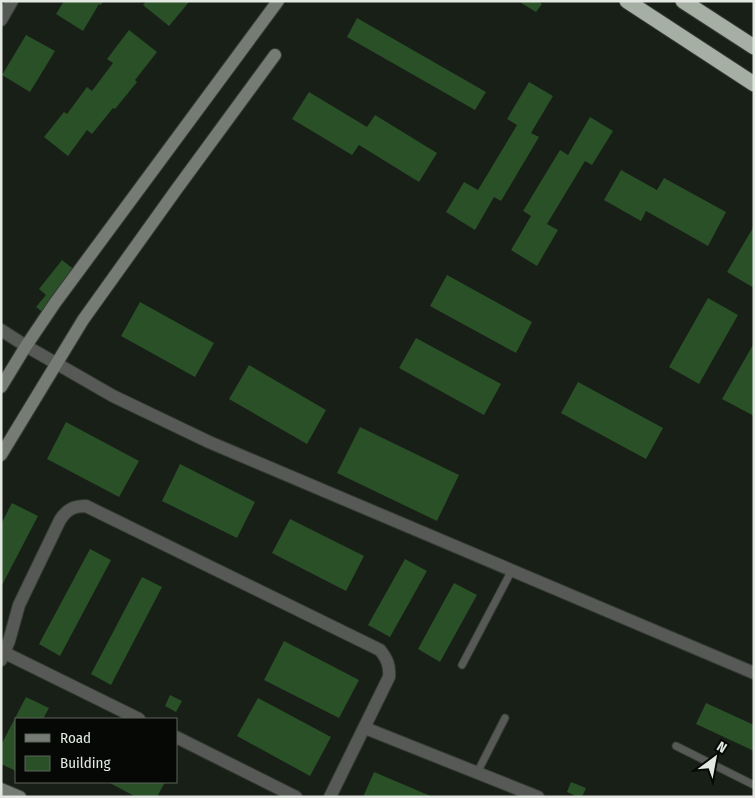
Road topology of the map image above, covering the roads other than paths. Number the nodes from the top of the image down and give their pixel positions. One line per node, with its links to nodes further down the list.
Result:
1 (12, 1): 5 (street)
2 (278, 1): 10 (main road)
3 (627, 1): 8 (highway)
4 (683, 1): 6 (highway)
5 (1, 20)
6 (754, 48)
7 (275, 55): 11 (main road)
8 (754, 84)
9 (1, 330): 10 (street)
10 (26, 346): 11 (street); 12 (main road)
11 (56, 364): 13 (main road); 14 (street)
12 (1, 387)
13 (1, 455)
14 (512, 570): 16 (lane); 17 (street)
15 (3, 656): 18 (street); 20 (street)
16 (462, 665)
17 (754, 673)
18 (137, 718)
19 (505, 718): 23 (lane)
20 (365, 728): 23 (street); 28 (street)
21 (178, 739): 27 (street)
22 (676, 746): 24 (lane)
23 (477, 773): 29 (street)
24 (754, 785)
25 (1, 789): 26 (main road)
26 (20, 797)
27 (296, 797)
28 (330, 797)
29 (538, 797)

